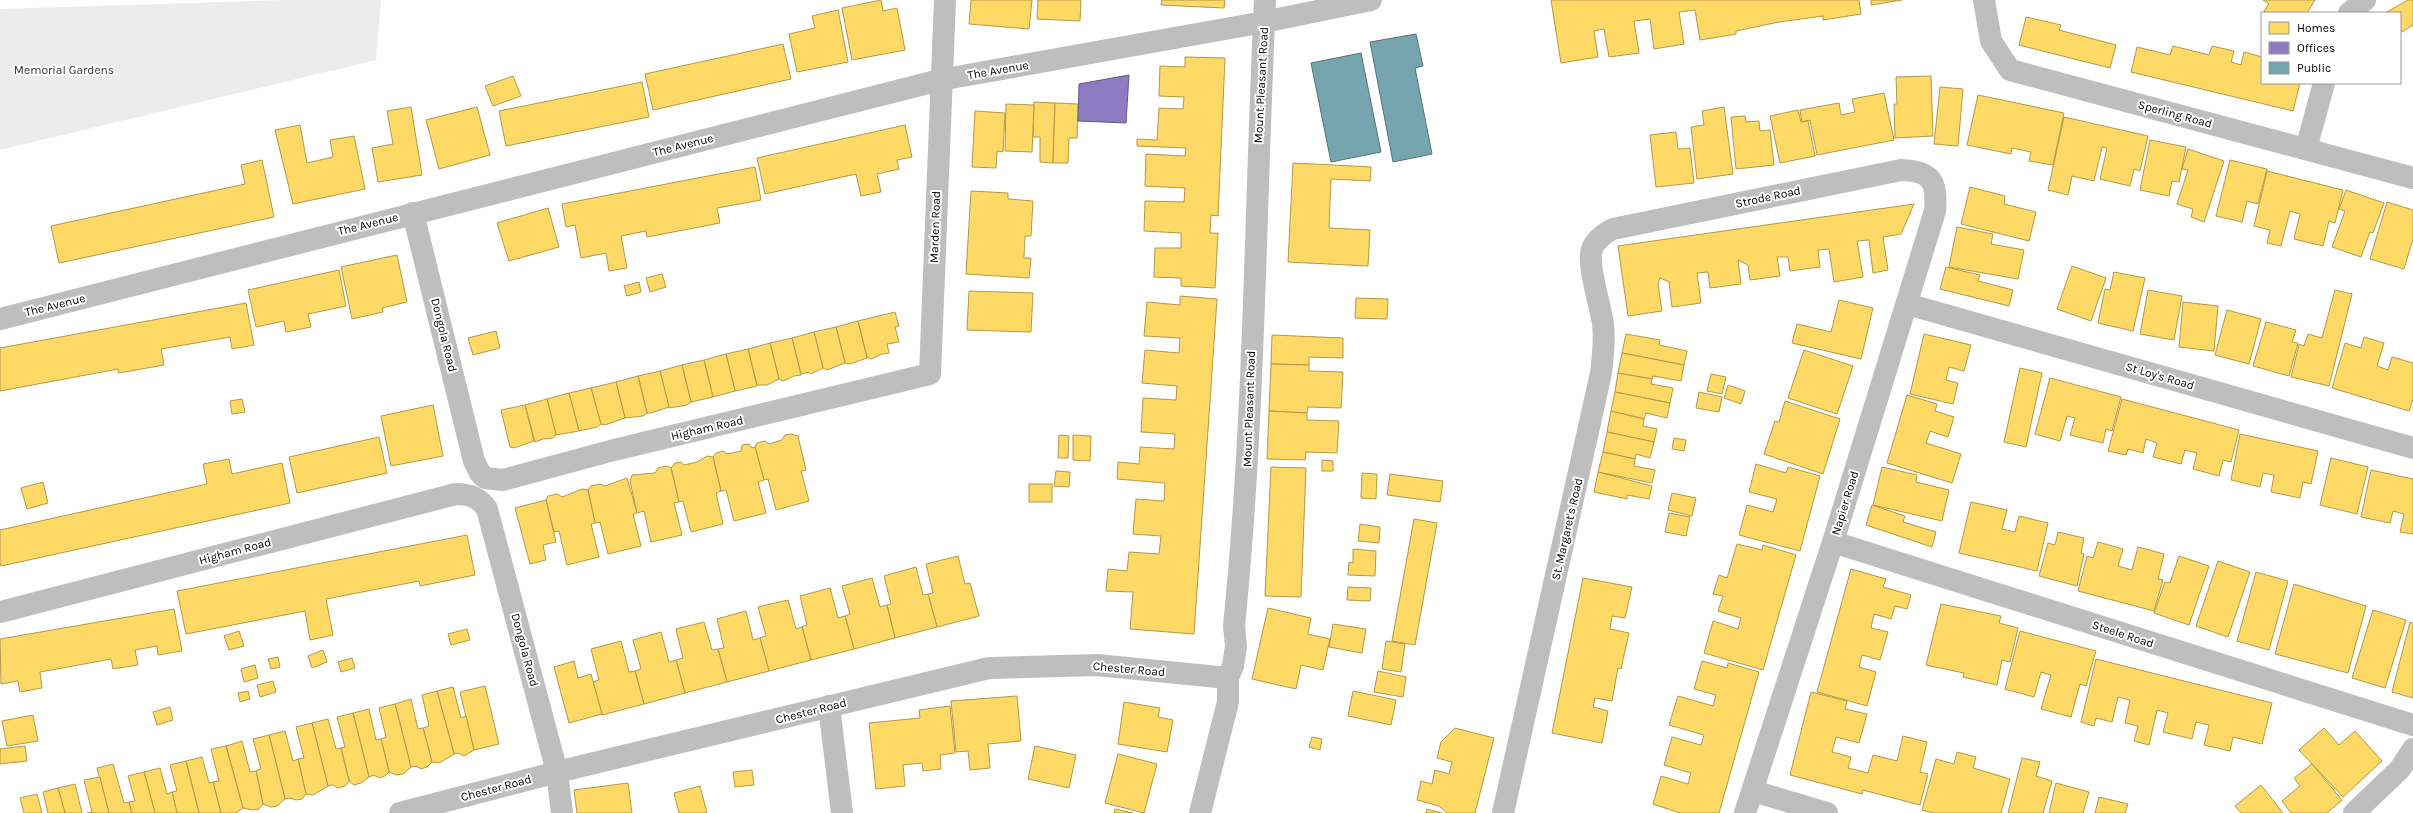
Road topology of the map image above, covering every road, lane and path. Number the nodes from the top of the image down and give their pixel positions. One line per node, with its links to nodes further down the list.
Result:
1 (945, 0): 8 (street, Marden Road)
2 (1265, 0): 7 (street, Mount Pleasant Road)
3 (1371, 0): 7 (street, The Avenue)
4 (1984, 0): 10 (street, Sperling Road)
5 (2365, 0): 6 (street)
6 (2350, 12)
7 (1264, 22): 8 (street, The Avenue); 23 (street, Mount Pleasant Road)
8 (940, 80): 13 (street, The Avenue); 17 (street, Marden Road)
9 (2324, 84): 10 (street)
10 (2306, 149): 11 (street, Sperling Road)
11 (2413, 178)
12 (1936, 192): 14 (street, Strode Road); 15 (street, Napier Road)
13 (413, 213): 16 (street, The Avenue); 19 (street, Dongola Road)
14 (1595, 243): 33 (street, St. Margaret's Road)
15 (1907, 304): 18 (street, St Loy's Road); 21 (street, Napier Road)
16 (0, 319)
17 (930, 374): 19 (street, Higham Road)
18 (2413, 448)
19 (485, 478)
20 (471, 495): 22 (street, Higham Road); 27 (street, Dongola Road)
21 (1833, 542): 25 (street, Steele Road); 28 (street, Napier Road)
22 (0, 612)
23 (1228, 678): 24 (street, Chester Road); 32 (street, Mount Pleasant Road)
24 (829, 706): 27 (street, Chester Road); 31 (street)
25 (2413, 725)
26 (2413, 749): 36 (street)
27 (557, 772): 29 (street, Chester Road); 30 (street, Dongola Road)
28 (1753, 791): 34 (street, Napier Road); 35 (street)
29 (400, 813)
30 (562, 813)
31 (842, 813)
32 (1200, 813)
33 (1503, 813)
34 (1745, 813)
35 (1827, 813)
36 (2354, 813)

